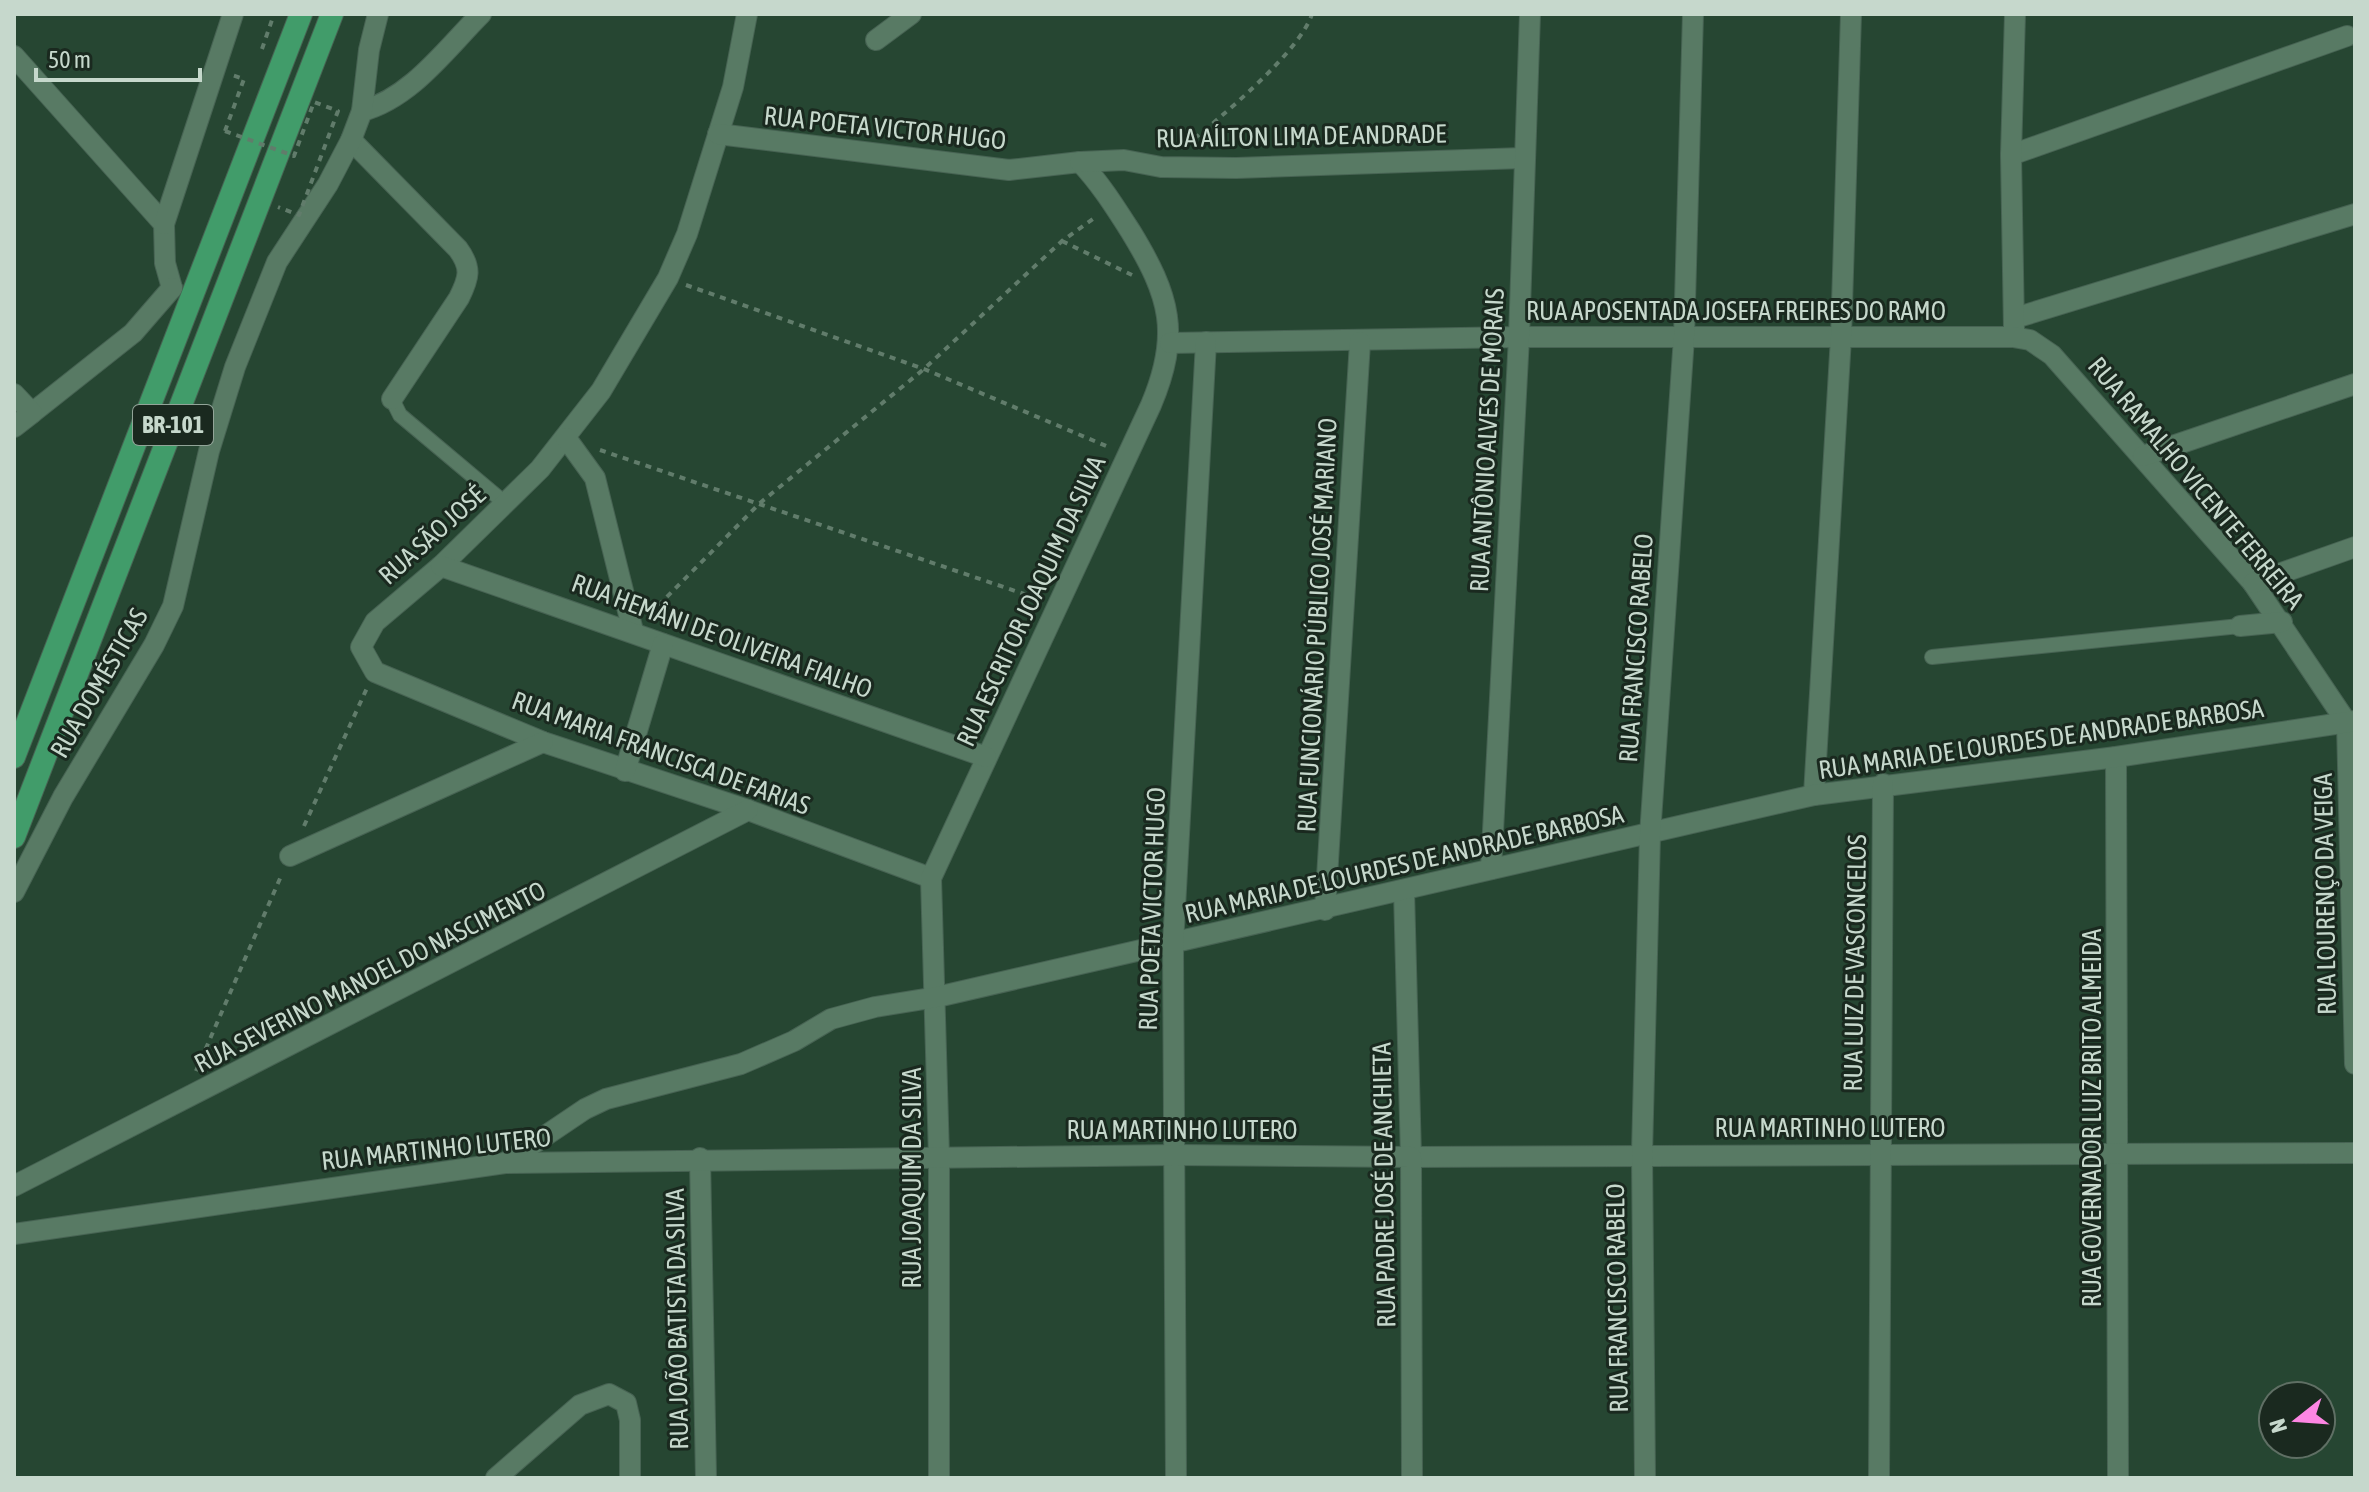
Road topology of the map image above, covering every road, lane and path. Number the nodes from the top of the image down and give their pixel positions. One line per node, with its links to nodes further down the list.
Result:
1 (233, 14): 27 (street)
2 (301, 14): 31 (highway, BR-101)
3 (332, 14): 70 (highway, BR-101)
4 (378, 14): 16 (street, RUA DOMÉSTICAS)
5 (481, 14): 16 (street)
6 (747, 14): 18 (street, RUA SÃO JOSÉ)
7 (911, 14): 14 (street)
8 (1312, 14): 23 (path)
9 (1530, 14): 21 (street, RUA ANTÔNIO ALVES DE MORAIS)
10 (1693, 14): 34 (street, RUA FRANCISCO RABELO)
11 (1851, 14): 35 (street)
12 (2015, 14): 20 (street)
13 (2352, 36): 20 (street)
14 (876, 40)
15 (14, 56): 27 (street)
16 (362, 111): 19 (street, RUA DOMÉSTICAS)
17 (225, 131): 25 (path, bridge)
18 (718, 134): 22 (street, RUA POETA VICTOR HUGO); 29 (street, RUA SÃO JOSÉ)
19 (351, 140): 42 (street); 75 (street, RUA DOMÉSTICAS)
20 (2011, 155): 32 (street)
21 (1523, 158): 23 (street, RUA AÍLTON LIMA DE ANDRADE); 33 (street, RUA ANTÔNIO ALVES DE MORAIS)
22 (1080, 162): 23 (street, RUA AÍLTON LIMA DE ANDRADE); 24 (street)
23 (1161, 167)
24 (1113, 204): 28 (path); 30 (street)
25 (278, 207)
26 (2355, 214): 32 (street, RUA APOSENTADA JOSEFA FREIRES DO RAMO)
27 (164, 224): 31 (street)
28 (1062, 241): 30 (path); 39 (path)
29 (668, 278): 39 (path); 45 (street, RUA SÃO JOSÉ)
30 (1163, 290): 38 (street)
31 (182, 292): 43 (street); 62 (highway, BR-101)
32 (2014, 327): 35 (street, RUA APOSENTADA JOSEFA FREIRES DO RAMO); 47 (street, RUA RAMALHO VICENTE FERREIRA)
33 (1519, 337): 34 (street, RUA APOSENTADA JOSEFA FREIRES DO RAMO); 37 (street, RUA APOSENTADA JOSEFA FREIRES DO RAMO); 72 (street, RUA ANTÔNIO ALVES DE MORAIS)
34 (1684, 337): 35 (street, RUA APOSENTADA JOSEFA FREIRES DO RAMO); 69 (street, RUA FRANCISCO RABELO)
35 (1841, 337): 67 (street)
36 (1206, 342): 37 (street, RUA APOSENTADA JOSEFA FREIRES DO RAMO); 38 (street, RUA APOSENTADA JOSEFA FREIRES DO RAMO); 77 (street, RUA POETA VICTOR HUGO)
37 (1360, 342): 76 (street, RUA FUNCIONÁRIO PÚBLICO JOSÉ MARIANO)
38 (1170, 343): 46 (street, RUA ESCRITOR JOAQUIM DA SILVA)
39 (924, 369): 46 (path); 48 (path)
40 (2355, 384): 47 (street)
41 (14, 394): 43 (street)
42 (392, 399): 49 (lane)
43 (32, 413): 44 (street)
44 (14, 427)
45 (566, 438): 48 (path); 49 (street, RUA SÃO JOSÉ); 56 (street)
46 (1128, 455): 53 (street, RUA ESCRITOR JOAQUIM DA SILVA)
47 (2143, 456): 52 (street, RUA RAMALHO VICENTE FERREIRA)
48 (760, 503): 53 (path); 56 (path)
49 (506, 504): 51 (street, RUA SÃO JOSÉ)
50 (2355, 547): 52 (street)
51 (441, 566): 56 (street, RUA HEMÂNI DE OLIVEIRA FIALHO); 59 (street, RUA SÃO JOSÉ)
52 (2253, 583): 54 (street, RUA RAMALHO VICENTE FERREIRA)
53 (1060, 606): 63 (street, RUA ESCRITOR JOAQUIM DA SILVA)
54 (2282, 622): 55 (street); 60 (street, RUA RAMALHO VICENTE FERREIRA)
55 (2240, 626): 58 (lane)
56 (633, 631): 57 (street, RUA HEMÂNI DE OLIVEIRA FIALHO)
57 (663, 644): 63 (street, RUA HEMÂNI DE OLIVEIRA FIALHO); 65 (street)
58 (1932, 657)
59 (375, 672): 61 (street, RUA MARIA FRANCISCA DE FARIAS); 71 (path)
60 (2351, 722): 64 (street, RUA MARIA DE LOURDES DE ANDRADE BARBOSA); 79 (street, RUA LOURENÇO DA VEIGA)
61 (543, 742): 65 (street, RUA MARIA FRANCISCA DE FARIAS); 71 (street)
62 (14, 757)
63 (986, 757): 73 (street, RUA ESCRITOR JOAQUIM DA SILVA)
64 (2116, 757): 66 (street, RUA MARIA DE LOURDES DE ANDRADE BARBOSA); 81 (street, RUA GOVERNADOR LUIZ BRITO ALMEIDA)
65 (625, 771): 68 (street, RUA MARIA FRANCISCA DE FARIAS)
66 (1883, 784): 67 (street, RUA MARIA DE LOURDES DE ANDRADE BARBOSA); 84 (street, RUA LUIZ DE VASCONCELOS)
67 (1814, 795): 69 (street, RUA MARIA DE LOURDES DE ANDRADE BARBOSA)
68 (748, 810): 73 (street, RUA MARIA FRANCISCA DE FARIAS); 80 (street, RUA SEVERINO MANOEL DO NASCIMENTO)
69 (1650, 835): 72 (street, RUA MARIA DE LOURDES DE ANDRADE BARBOSA); 83 (street, RUA FRANCISCO RABELO)
70 (14, 837)
71 (290, 856): 80 (path)
72 (1491, 869): 74 (street, RUA MARIA DE LOURDES DE ANDRADE BARBOSA)
73 (931, 878): 78 (street, RUA JOAQUIM DA SILVA)
74 (1404, 891): 76 (street, RUA MARIA DE LOURDES DE ANDRADE BARBOSA); 87 (street, RUA PADRE JOSÉ DE ANCHIETA)
75 (14, 892)
76 (1325, 910): 77 (street, RUA MARIA DE LOURDES DE ANDRADE BARBOSA)
77 (1173, 944): 78 (street, RUA MARIA DE LOURDES DE ANDRADE BARBOSA); 85 (street, RUA POETA VICTOR HUGO)
78 (937, 997): 86 (street, RUA JOAQUIM DA SILVA); 89 (street, RUA MARIA DE LOURDES DE ANDRADE BARBOSA)
79 (2355, 1064)
80 (183, 1103): 90 (street, RUA SEVERINO MANOEL DO NASCIMENTO)
81 (2120, 1153): 82 (street, RUA MARTINHO LUTERO); 84 (street, RUA MARTINHO LUTERO); 100 (street, RUA GOVERNADOR LUIZ BRITO ALMEIDA)
82 (2355, 1153)
83 (1642, 1154): 84 (street, RUA MARTINHO LUTERO); 87 (street, RUA MARTINHO LUTERO); 98 (street, RUA FRANCISCO RABELO)
84 (1879, 1154): 99 (street, RUA LUIZ DE VASCONCELOS)
85 (1174, 1155): 86 (street, RUA MARTINHO LUTERO); 87 (street, RUA MARTINHO LUTERO); 96 (street, RUA POETA VICTOR HUGO)
86 (939, 1157): 88 (street, RUA MARTINHO LUTERO); 95 (street, RUA JOAQUIM DA SILVA)
87 (1411, 1157): 97 (street, RUA PADRE JOSÉ DE ANCHIETA)
88 (700, 1158): 89 (street, RUA MARTINHO LUTERO); 94 (street, RUA JOÃO BATISTA DA SILVA)
89 (505, 1163): 91 (street, RUA MARTINHO LUTERO)
90 (14, 1186)
91 (14, 1234)
92 (501, 1475): 93 (street)
93 (630, 1478)
94 (706, 1478)
95 (939, 1478)
96 (1176, 1478)
97 (1412, 1478)
98 (1645, 1478)
99 (1879, 1478)
100 (2118, 1478)

